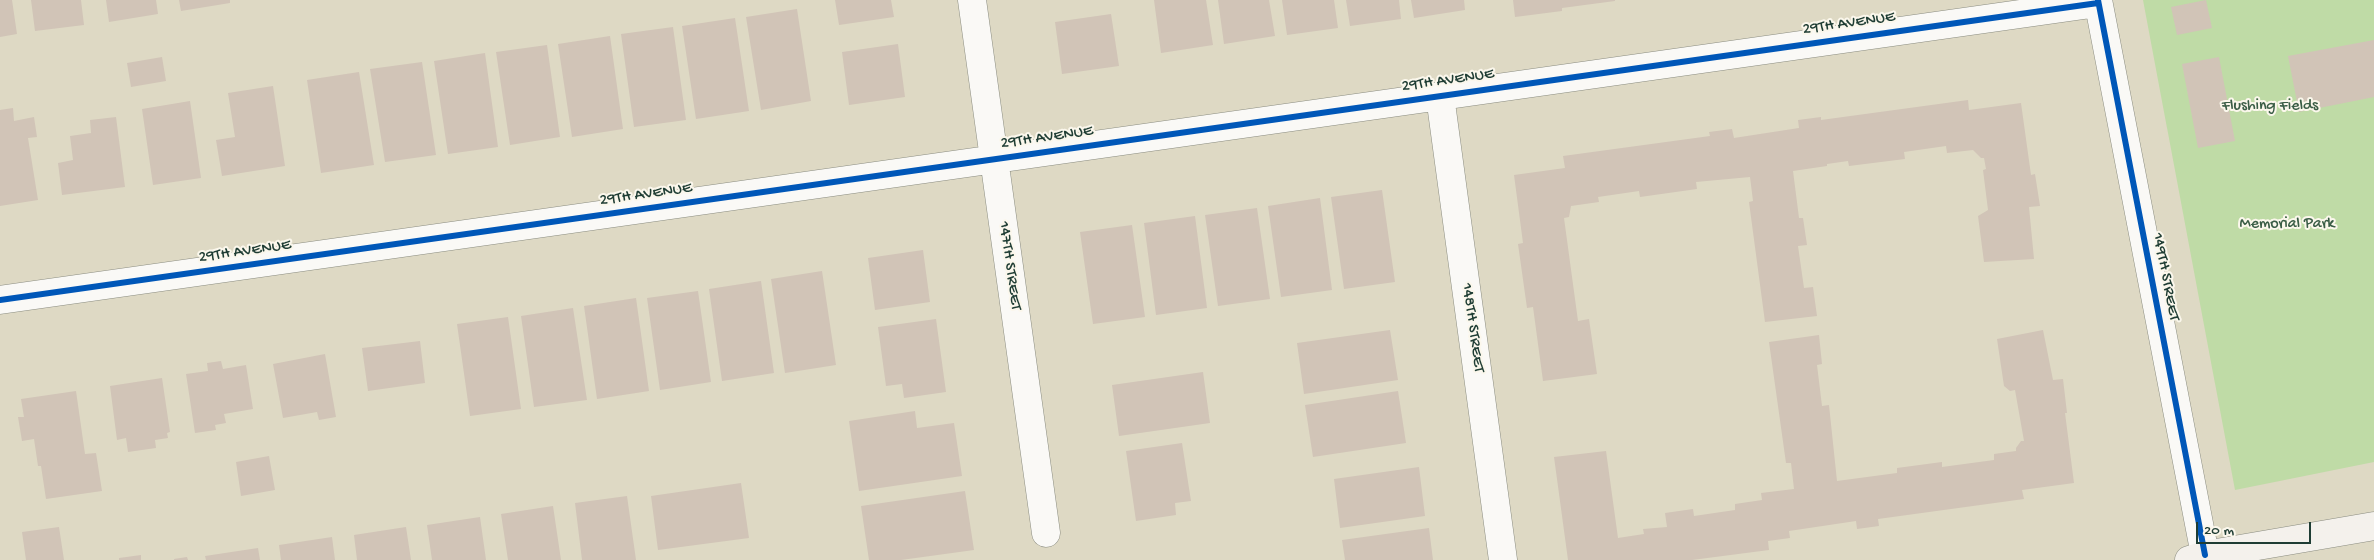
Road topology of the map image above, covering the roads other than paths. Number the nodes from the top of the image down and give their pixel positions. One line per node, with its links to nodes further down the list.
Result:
1 (972, 0): 4 (street, 147TH STREET)
2 (2098, 2): 3 (street, 29TH AVENUE); 8 (street, 149TH STREET)
3 (1440, 96): 4 (street, 29TH AVENUE); 9 (street, 148TH STREET)
4 (994, 159): 5 (street, 29TH AVENUE); 7 (street, 147TH STREET)
5 (0, 300)
6 (2374, 526): 8 (street)
7 (1046, 532)
8 (2200, 558)
9 (1504, 560)

